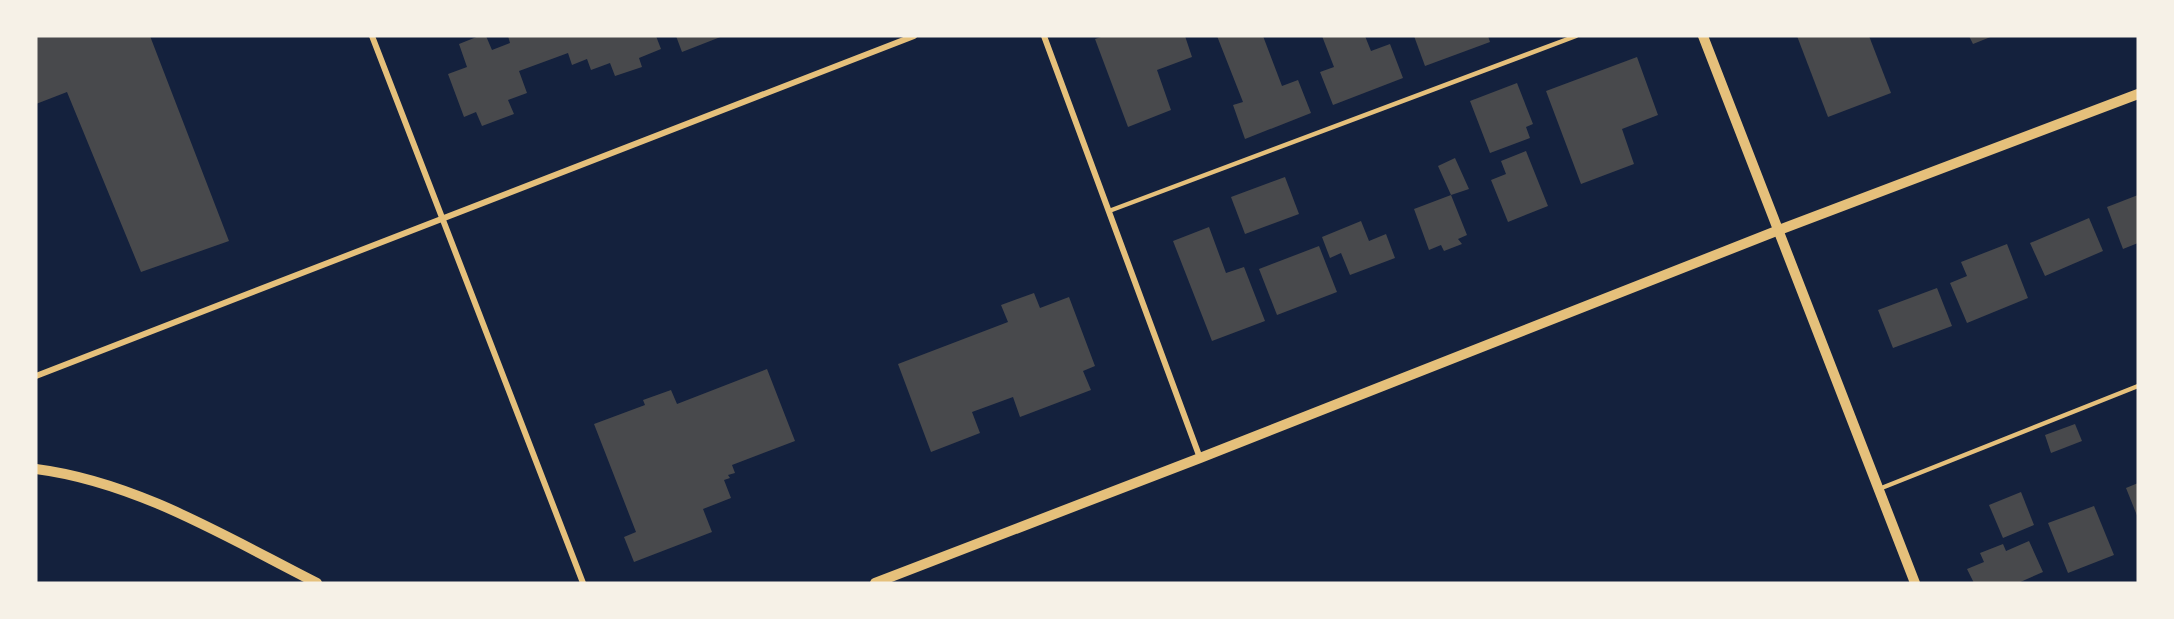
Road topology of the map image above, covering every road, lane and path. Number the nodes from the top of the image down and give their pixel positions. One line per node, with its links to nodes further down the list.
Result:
1 (372, 36): 8 (street)
2 (914, 36): 8 (street)
3 (1044, 36): 7 (street)
4 (1576, 36): 7 (lane)
5 (1703, 36): 9 (street)
6 (2138, 94): 9 (street)
7 (1108, 211): 12 (street)
8 (442, 218): 10 (street); 16 (street)
9 (1779, 230): 12 (street); 14 (street)
10 (36, 376)
11 (2138, 386): 14 (lane)
12 (1200, 458): 17 (street)
13 (36, 469): 15 (street)
14 (1879, 489): 18 (street)
15 (317, 583)
16 (583, 583)
17 (875, 583)
18 (1915, 583)

